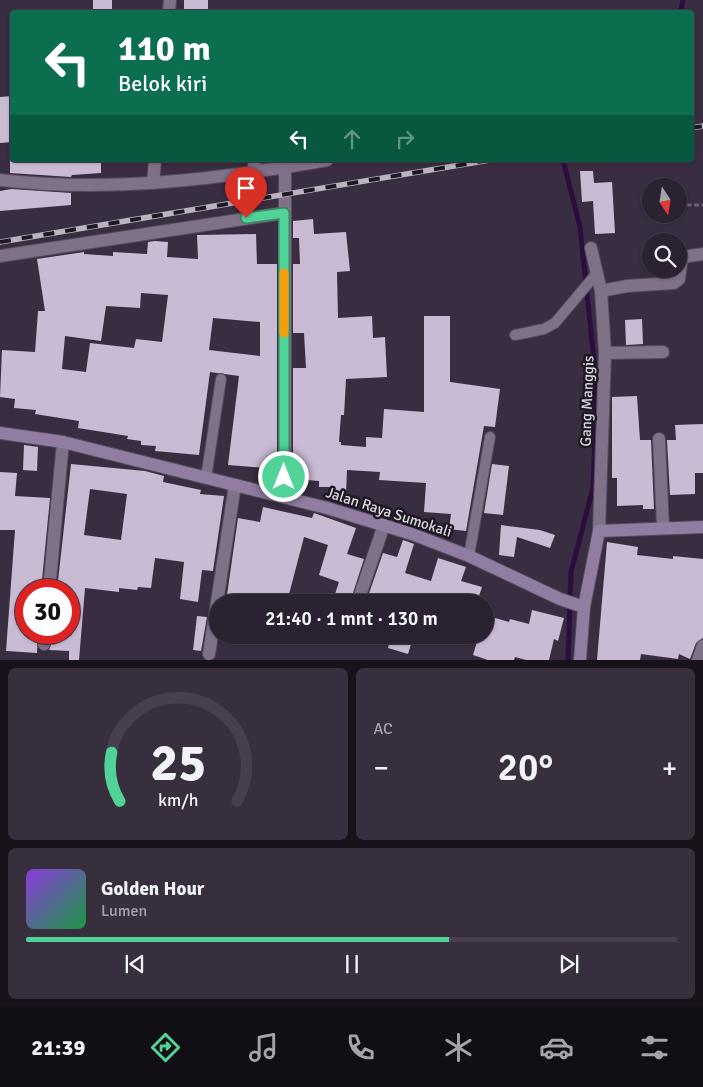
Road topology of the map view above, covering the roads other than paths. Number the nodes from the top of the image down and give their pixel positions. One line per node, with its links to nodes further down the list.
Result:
1 (156, 162): 7 (street)
2 (255, 162): 5 (street)
3 (316, 162): 4 (street)
4 (285, 168): 5 (street); 8 (street)
5 (253, 173): 7 (street)
6 (0, 180): 7 (street)
7 (153, 183)
8 (284, 213): 11 (street); 24 (street)
9 (591, 248): 12 (street, Gang Manggis)
10 (703, 254): 13 (street)
11 (0, 256)
12 (594, 277): 13 (street, Gang Manggis); 14 (lane)
13 (601, 291): 16 (street, Gang Manggis)
14 (515, 336)
15 (663, 352): 16 (street)
16 (605, 353): 28 (street, Gang Manggis)
17 (220, 379): 22 (lane)
18 (0, 433): 21 (street, Jalan Raya Sumokali)
19 (490, 437): 29 (lane)
20 (659, 439): 26 (street)
21 (63, 442): 22 (street, Jalan Raya Sumokali); 30 (street)
22 (206, 478): 23 (street, Jalan Raya Sumokali)
23 (235, 485): 24 (street, Jalan Raya Sumokali); 34 (street)
24 (285, 496): 25 (street, Jalan Raya Sumokali)
25 (384, 525): 29 (street, Jalan Raya Sumokali); 31 (street)
26 (663, 527): 27 (street); 28 (street)
27 (703, 527)
28 (599, 531): 32 (street)
29 (469, 556): 32 (street, Jalan Raya Sumokali)
30 (50, 579)
31 (360, 594)
32 (575, 604): 35 (street)
33 (703, 646): 36 (street)
34 (209, 654)
35 (580, 660)
36 (698, 660)

